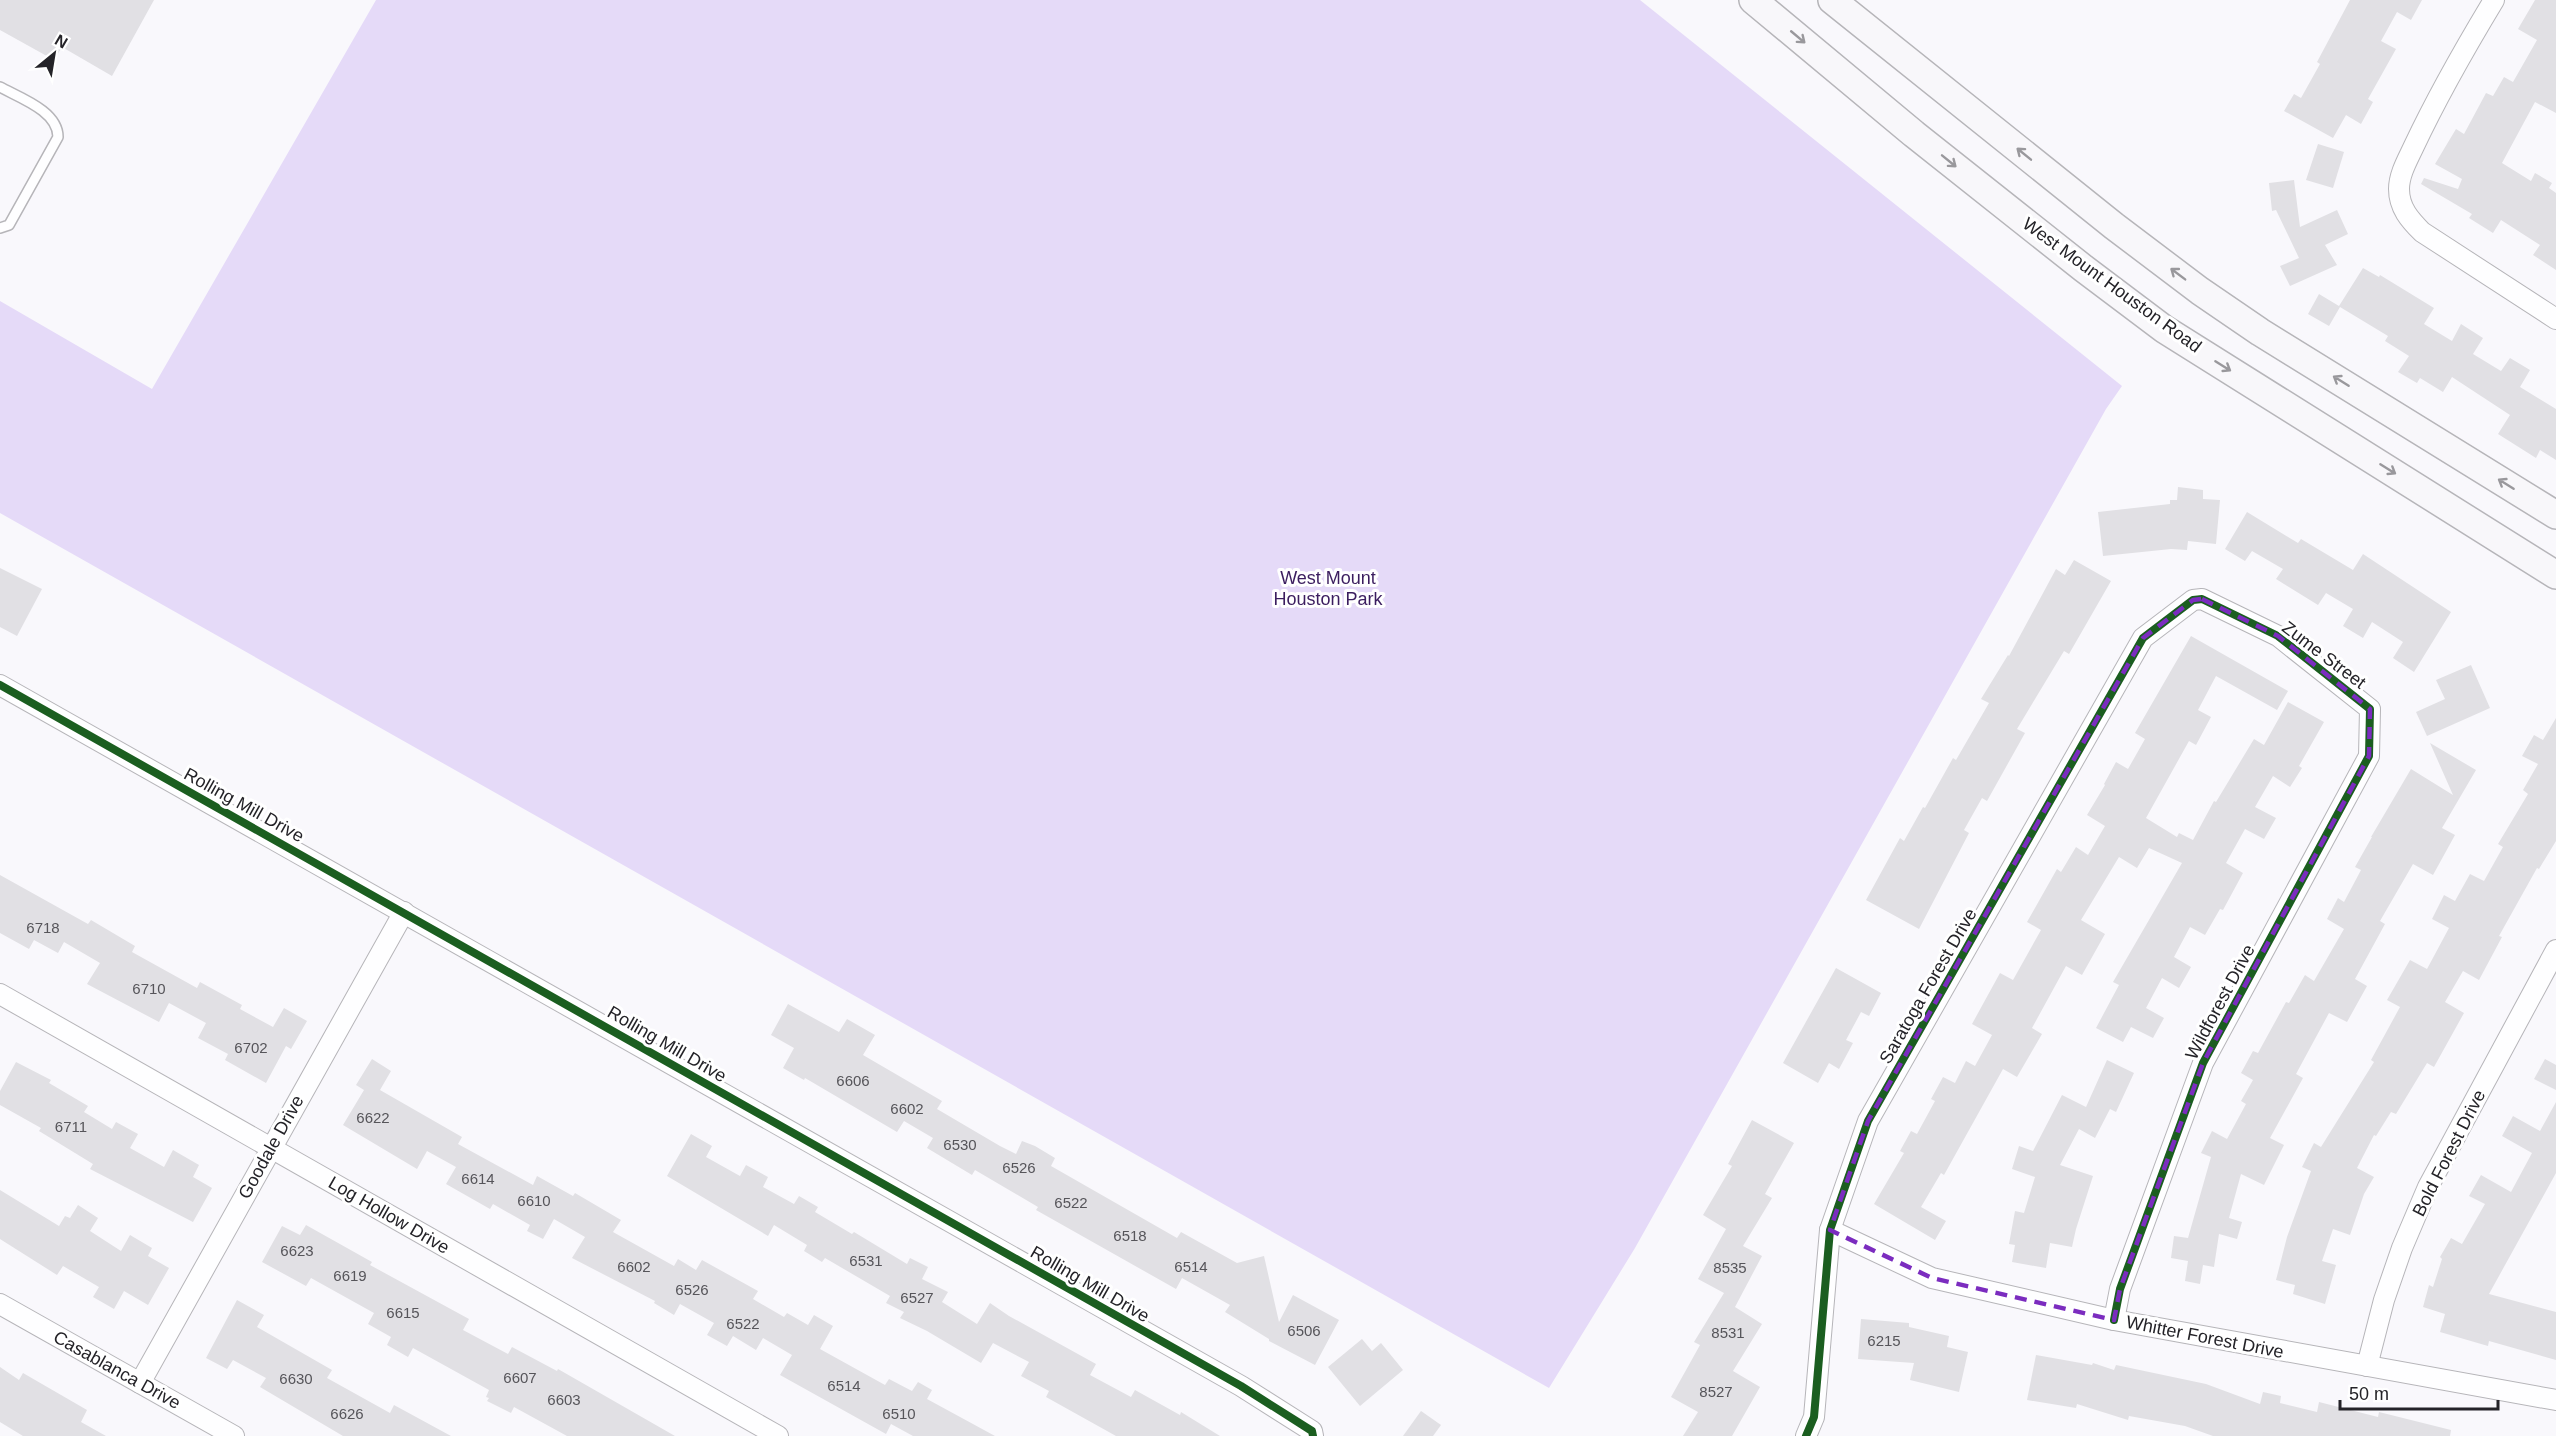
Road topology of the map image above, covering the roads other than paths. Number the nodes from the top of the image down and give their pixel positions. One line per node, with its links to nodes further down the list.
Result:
1 (1753, 0): 8 (main road, West Mount Houston Road, one-way to 8)
2 (1832, 0): 7 (main road, one-way to 2)
3 (2494, 0): 6 (street)
4 (0, 87): 5 (lane)
5 (0, 228)
6 (2556, 319)
7 (2556, 515)
8 (2556, 575)
9 (2193, 600): 11 (street, Zume Street); 16 (street, Saratoga Forest Drive)
10 (0, 685): 12 (street, Rolling Mill Drive)
11 (2370, 709): 18 (street, Wildforest Drive)
12 (404, 912): 15 (street, Goodale Drive); 24 (street, Rolling Mill Drive)
13 (2556, 950): 19 (street, Bold Forest Drive)
14 (0, 994): 15 (street, Log Hollow Drive)
15 (271, 1147): 20 (street, Goodale Drive); 23 (street, Log Hollow Drive)
16 (1830, 1230): 18 (street, Whitter Forest Drive); 25 (street, Saratoga Forest Drive)
17 (0, 1304): 20 (street, Casablanca Drive)
18 (2114, 1320): 19 (street, Whitter Forest Drive)
19 (2367, 1366): 21 (street, Whitter Forest Drive)
20 (140, 1383): 22 (street, Casablanca Drive)
21 (2556, 1400)
22 (234, 1436)
23 (778, 1436)
24 (1313, 1436)
25 (1806, 1436)

